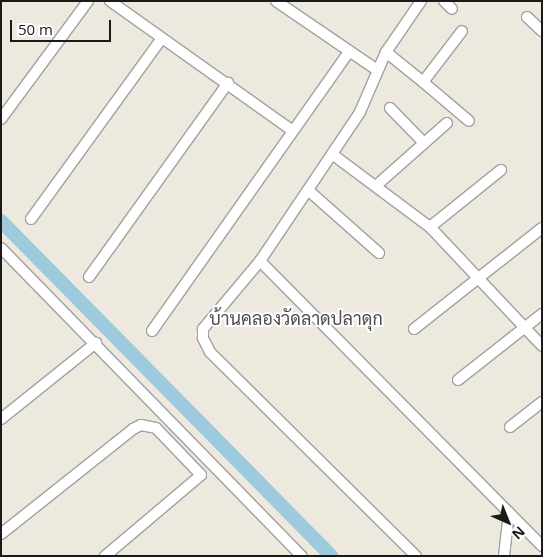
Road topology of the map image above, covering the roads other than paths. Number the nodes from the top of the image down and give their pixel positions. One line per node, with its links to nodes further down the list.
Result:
1 (88, 1): 17 (street)
2 (110, 1): 10 (street)
3 (276, 1): 11 (street)
4 (422, 1): 12 (street)
5 (444, 1): 6 (street)
6 (452, 9)
7 (527, 17): 9 (street)
8 (462, 31): 14 (street)
9 (542, 32)
10 (162, 38): 15 (street); 26 (street)
11 (349, 52): 13 (street); 20 (street)
12 (386, 52): 13 (street); 14 (street)
13 (376, 70): 22 (street)
14 (423, 82): 18 (street)
15 (228, 83): 20 (street); 32 (street)
16 (390, 108): 21 (street)
17 (1, 119)
18 (469, 121)
19 (447, 123): 21 (street)
20 (293, 131): 37 (street)
21 (424, 143): 24 (street)
22 (332, 154): 24 (street); 25 (street)
23 (501, 170): 27 (street)
24 (378, 184): 27 (street)
25 (308, 190): 30 (street); 31 (street)
26 (32, 219)
27 (430, 227): 33 (street)
28 (542, 228): 33 (street)
29 (1, 248): 38 (street)
30 (379, 253)
31 (260, 261): 44 (street); 49 (street)
32 (89, 277)
33 (475, 279): 35 (street); 36 (street)
34 (542, 314): 36 (street)
35 (414, 329)
36 (522, 329): 39 (street); 40 (street)
37 (152, 331)
38 (96, 343): 42 (street); 48 (street)
39 (542, 346)
40 (458, 380)
41 (542, 402): 43 (street)
42 (1, 419)
43 (510, 427)
44 (509, 512): 46 (street); 50 (street)
45 (1, 534): 47 (street)
46 (542, 546)
47 (106, 556)
48 (302, 556)
49 (416, 556)
50 (504, 556)

